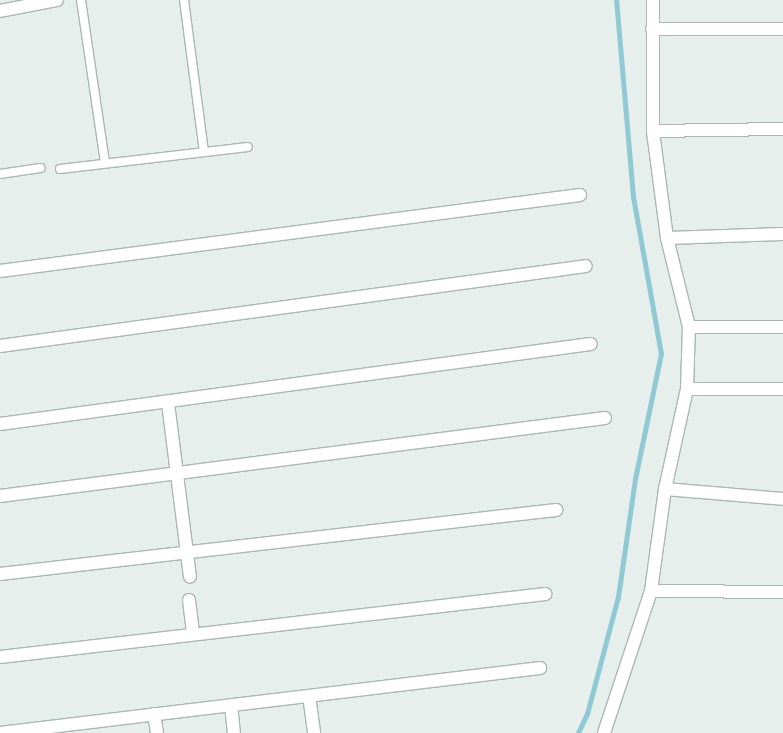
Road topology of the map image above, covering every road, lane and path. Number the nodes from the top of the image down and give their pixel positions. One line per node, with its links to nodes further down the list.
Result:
1 (57, 0): 5 (street)
2 (81, 0): 12 (lane)
3 (184, 0): 11 (lane)
4 (653, 0): 6 (street)
5 (0, 11)
6 (652, 29): 7 (street); 9 (street)
7 (783, 29)
8 (783, 129): 9 (street)
9 (653, 131): 18 (street)
10 (248, 147): 11 (lane)
11 (204, 152): 12 (lane)
12 (105, 163): 14 (lane)
13 (41, 168): 15 (lane)
14 (60, 169)
15 (0, 174)
16 (580, 195): 20 (street)
17 (783, 234): 18 (street)
18 (667, 238): 22 (street)
19 (586, 266): 24 (street)
20 (0, 271)
21 (783, 327): 22 (street)
22 (689, 328): 26 (street)
23 (591, 344): 27 (street)
24 (0, 346)
25 (783, 388): 26 (street)
26 (687, 390): 31 (street)
27 (168, 403): 29 (street); 30 (street)
28 (605, 418): 30 (street)
29 (0, 424)
30 (176, 474): 32 (street); 35 (street)
31 (665, 489): 33 (street); 38 (street)
32 (0, 496)
33 (783, 499)
34 (556, 510): 35 (street)
35 (184, 550): 36 (street); 37 (street)
36 (0, 574)
37 (190, 577)
38 (651, 591): 39 (street); 53 (street)
39 (783, 592)
40 (545, 594): 42 (street)
41 (189, 600): 42 (street)
42 (193, 634): 43 (street)
43 (0, 657)
44 (540, 668): 45 (street)
45 (309, 696): 46 (street); 52 (street)
46 (231, 705): 47 (street); 51 (street)
47 (154, 714): 48 (street); 50 (street)
48 (81, 728): 49 (street)
49 (0, 733)
50 (157, 733)
51 (234, 733)
52 (314, 733)
53 (604, 733)

